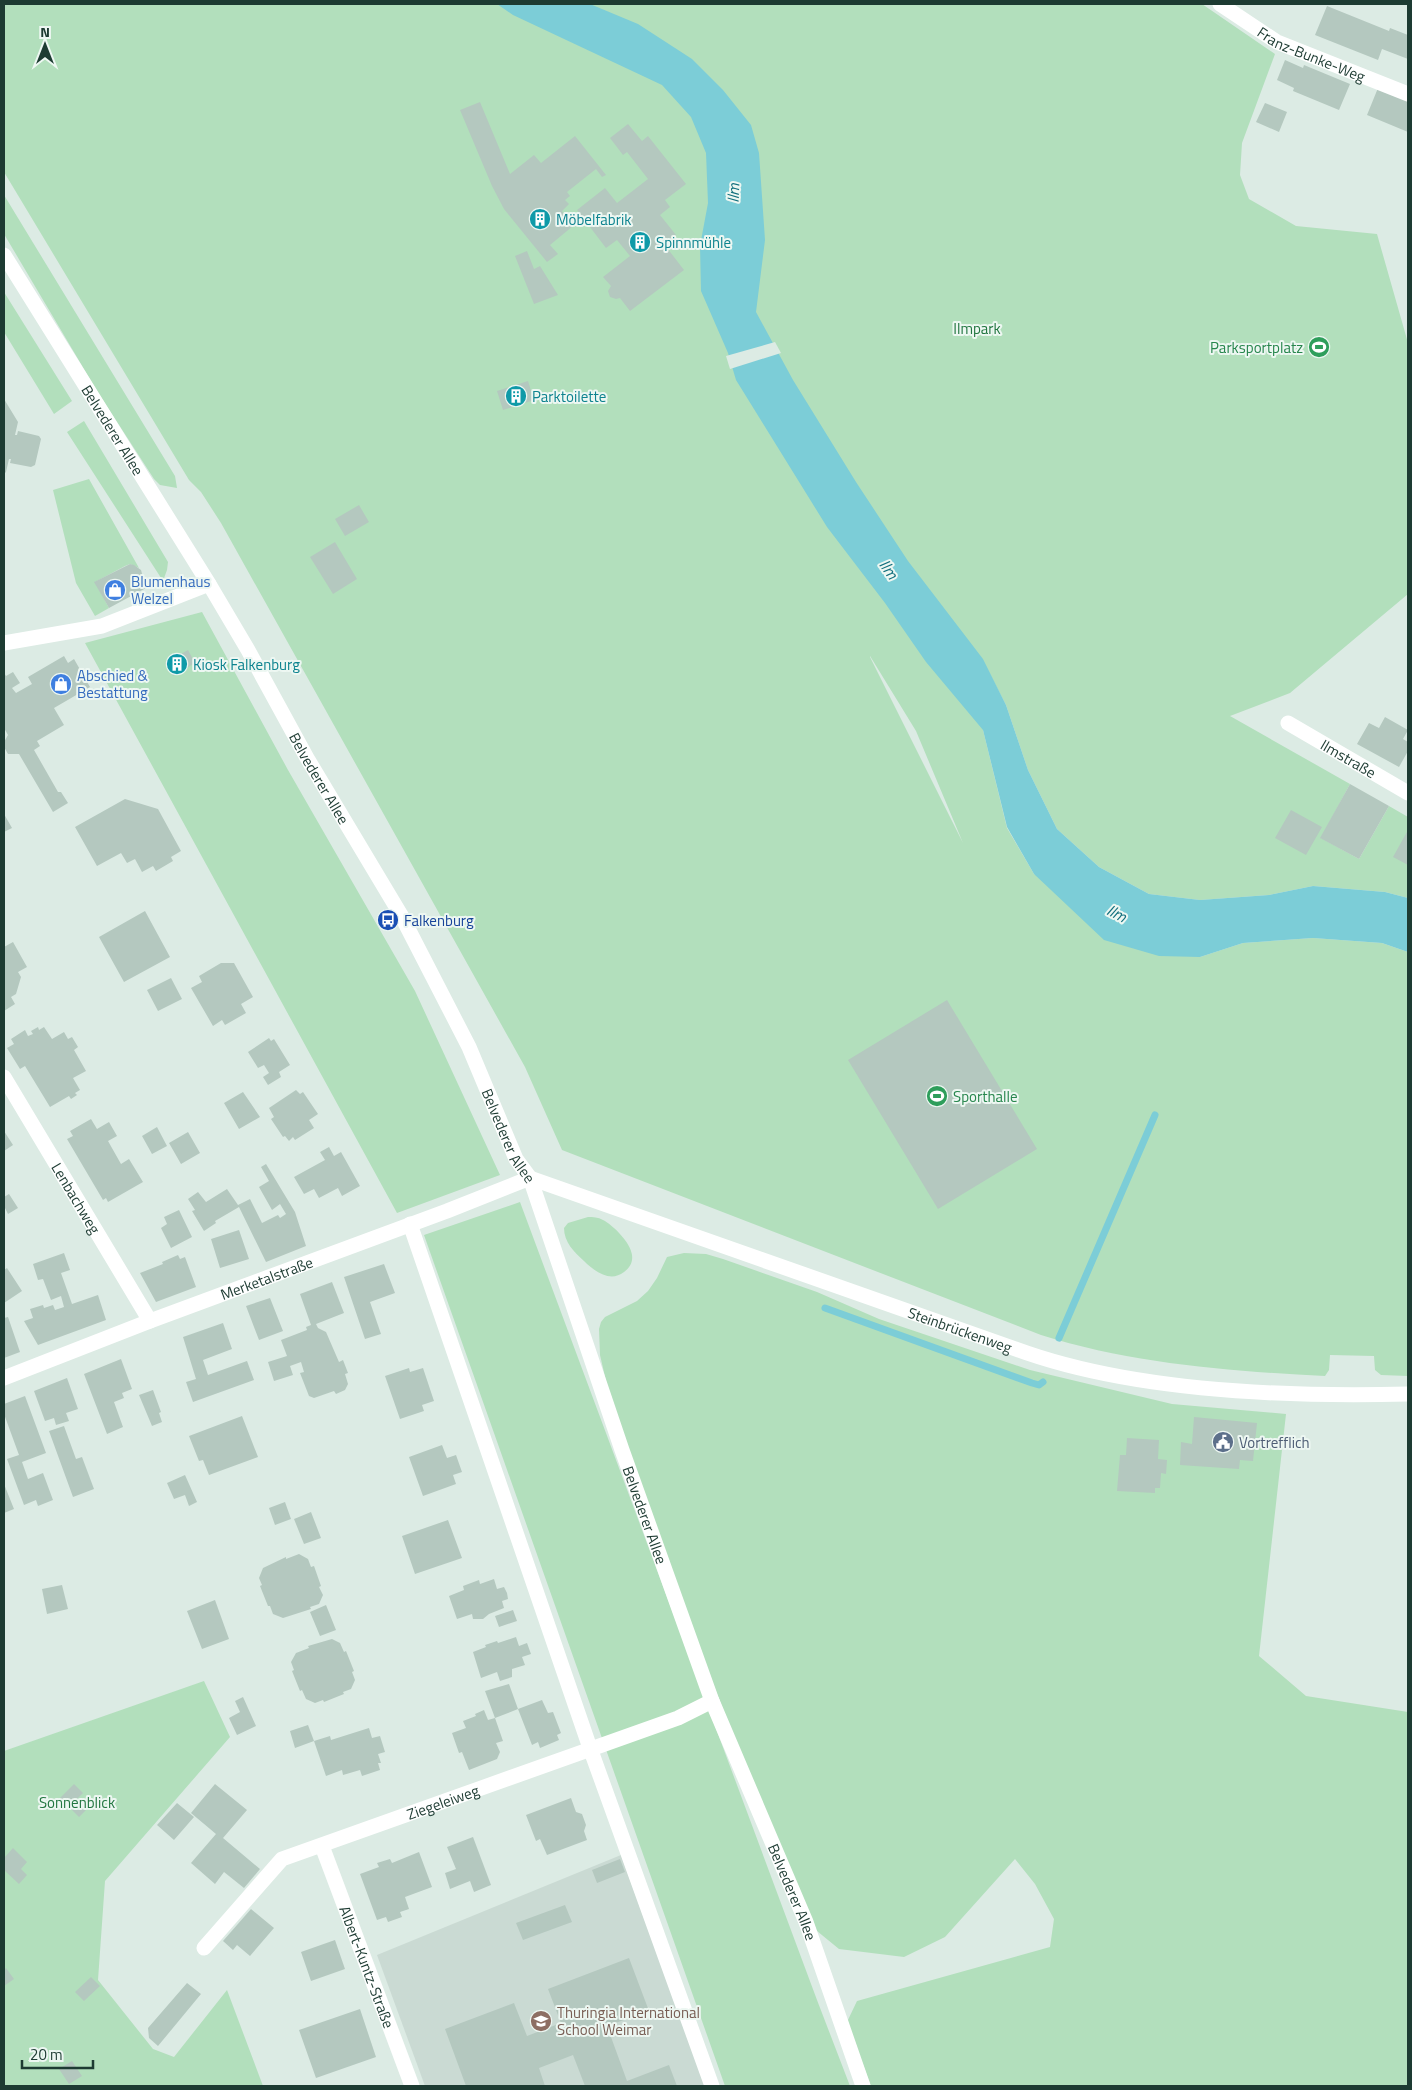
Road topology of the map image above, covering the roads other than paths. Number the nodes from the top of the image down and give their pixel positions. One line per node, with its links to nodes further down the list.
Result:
1 (1220, 4): 2 (street, Franz-Bunke-Weg)
2 (1408, 94)
3 (4, 255): 4 (street, Belvederer Allee)
4 (209, 584): 5 (street); 9 (street, Belvederer Allee)
5 (4, 643)
6 (1288, 723): 7 (street, Ilmstraße)
7 (1408, 793)
8 (4, 1077): 11 (street, Lenbachweg)
9 (530, 1178): 10 (street, Merketalstraße); 13 (street, Steinbrückenweg); 14 (street, Belvederer Allee)
10 (410, 1224): 11 (street, Merketalstraße); 15 (street)
11 (150, 1321): 12 (street, Merketalstraße)
12 (4, 1378)
13 (1408, 1394)
14 (712, 1701): 15 (street, Ziegeleiweg); 20 (street, Belvederer Allee)
15 (590, 1748): 16 (street, Ziegeleiweg); 19 (street)
16 (322, 1846): 17 (street, Ziegeleiweg); 18 (street, Albert-Kuntz-Straße)
17 (204, 1948)
18 (412, 2086)
19 (712, 2086)
20 (863, 2086)

